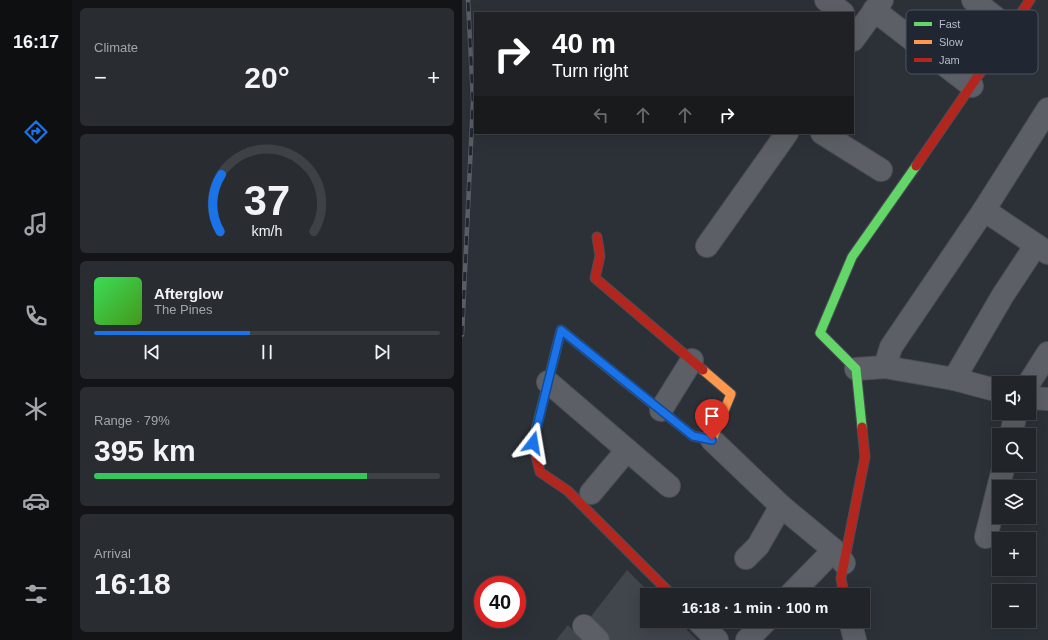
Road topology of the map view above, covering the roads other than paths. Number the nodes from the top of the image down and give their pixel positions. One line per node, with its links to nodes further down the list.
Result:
1 (826, 0): 6 (street)
2 (973, 0): 4 (street)
3 (1030, 0): 5 (street)
4 (986, 10)
5 (1023, 10)
6 (842, 12)
7 (865, 20): 8 (street)
8 (906, 45)
9 (953, 74): 11 (street)
10 (980, 74): 11 (street)
11 (972, 86): 23 (street)
12 (1048, 109): 16 (street)
13 (786, 134): 18 (street)
14 (824, 134): 15 (street)
15 (881, 170)
16 (984, 210): 19 (street); 22 (street)
17 (597, 237): 21 (street)
18 (707, 246)
19 (1042, 249): 25 (street)
20 (1048, 353): 24 (street)
21 (692, 360): 30 (street); 31 (street)
22 (885, 367): 23 (street); 25 (street)
23 (856, 369): 38 (street)
24 (1033, 376)
25 (954, 379): 27 (street)
26 (548, 382): 30 (street); 32 (street); 40 (street)
27 (992, 389)
28 (1036, 398): 29 (street)
29 (1048, 399)
30 (661, 410): 31 (street)
31 (712, 440): 36 (street)
32 (627, 450): 34 (street); 35 (street)
33 (1002, 472): 37 (street)
34 (669, 486)
35 (592, 493)
36 (781, 506): 38 (street); 39 (street)
37 (986, 537)
38 (839, 556): 41 (street); 42 (street)
39 (746, 558)
40 (665, 588)
41 (799, 588)
42 (843, 588)
43 (705, 628): 46 (street)
44 (759, 628): 47 (street)
45 (851, 628): 48 (street)
46 (717, 640)
47 (748, 640)
48 (854, 640)

